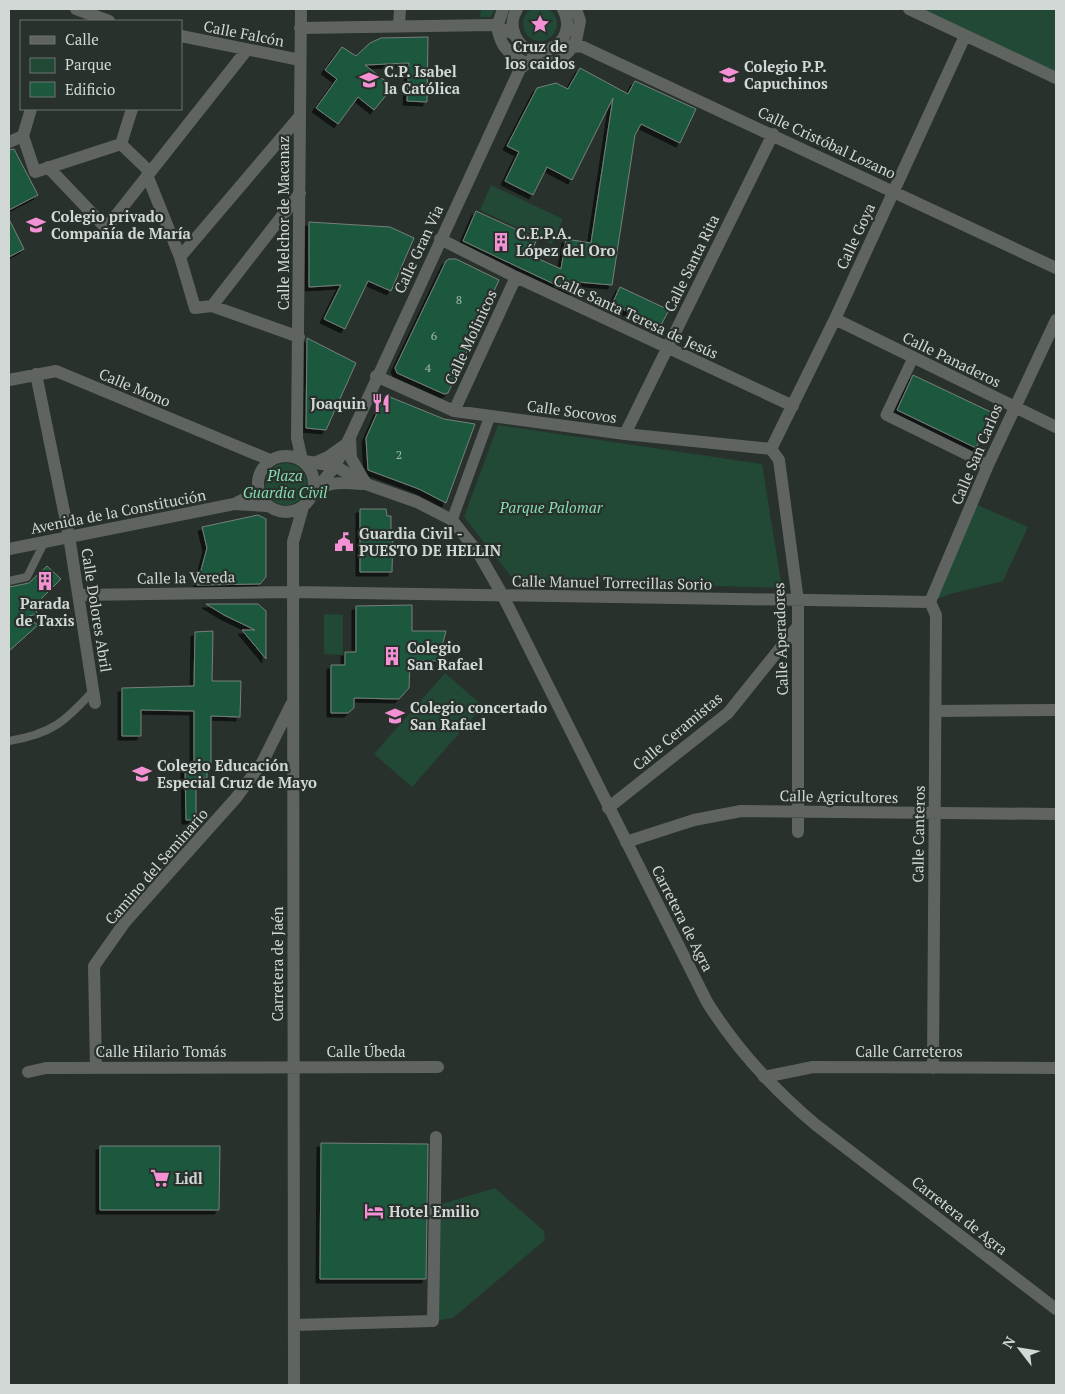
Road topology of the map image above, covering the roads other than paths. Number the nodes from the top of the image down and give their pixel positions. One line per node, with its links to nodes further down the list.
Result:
1 (301, 9): 12 (street, Calle Melchor de Macanaz)
2 (400, 9): 9 (street)
3 (563, 9): 11 (street)
4 (576, 9): 16 (street)
5 (909, 9): 14 (street)
6 (512, 10): 10 (street); 15 (street)
7 (79, 13): 8 (street)
8 (105, 20)
9 (400, 25): 10 (street); 12 (street)
10 (496, 25): 15 (street); 20 (street)
11 (567, 27): 16 (street); 17 (street)
12 (300, 28): 19 (street, Calle Melchor de Macanaz)
13 (182, 36): 18 (street, Calle Falcón)
14 (965, 36): 21 (street); 31 (street, Calle Goya)
15 (518, 39): 17 (street); 20 (street)
16 (578, 44): 17 (street); 20 (street); 25 (street, Calle Cristóbal Lozano)
17 (548, 49): 20 (street)
18 (246, 50): 19 (street, Calle Falcón); 30 (street)
19 (300, 60): 24 (street, Calle Melchor de Macanaz)
20 (523, 64): 33 (street, Calle Gran Via)
21 (1056, 78)
22 (31, 110): 26 (street)
23 (132, 110): 28 (street)
24 (300, 116): 32 (street, Calle Melchor de Macanaz); 34 (street)
25 (773, 134): 31 (street, Calle Cristóbal Lozano); 41 (street, Calle Santa Rita)
26 (23, 136): 27 (street); 29 (street)
27 (9, 142)
28 (121, 144): 29 (street); 30 (street)
29 (48, 167): 30 (street)
30 (148, 174): 34 (street)
31 (893, 191): 35 (street, Calle Cristóbal Lozano); 38 (street, Calle Goya)
32 (300, 193): 37 (street); 40 (street, Calle Melchor de Macanaz)
33 (440, 239): 36 (street, Calle Santa Teresa de Jesús); 44 (street, Calle Gran Via)
34 (180, 257): 37 (street)
35 (1056, 268)
36 (516, 277): 41 (street, Calle Santa Teresa de Jesús); 48 (street, Calle Molinicos)
37 (212, 306): 40 (street)
38 (835, 319): 42 (street, Calle Panaderos); 46 (street, Calle Goya)
39 (1056, 320): 47 (street, Calle San Carlos)
40 (299, 337): 52 (street, Calle Melchor de Macanaz)
41 (667, 349): 46 (street, Calle Santa Teresa de Jesús); 51 (street, Calle Santa Rita)
42 (912, 358): 47 (street, Calle Panaderos); 60 (street)
43 (36, 374): 45 (street, Calle Mono); 55 (street, Calle Mono); 70 (street, Calle Dolores Abril)
44 (376, 376): 48 (street, Calle Socovos); 53 (street, Calle Gran Via)
45 (9, 380)
46 (792, 406): 54 (street, Calle Goya)
47 (1014, 408): 50 (street, Calle Panaderos); 60 (street, Calle San Carlos)
48 (454, 411): 49 (street, Calle Socovos)
49 (490, 416): 51 (street, Calle Socovos); 69 (street)
50 (1056, 427)
51 (626, 434): 54 (street, Calle Socovos)
52 (297, 438): 56 (street); 58 (street, Calle Melchor de Macanaz)
53 (348, 440): 58 (street); 59 (street, Calle Gran Via); 62 (street)
54 (771, 449): 78 (street, Calle Aperadores)
55 (245, 451): 57 (street, Calle Mono); 61 (street)
56 (286, 455): 57 (street); 58 (street)
57 (270, 460): 61 (street)
58 (307, 461): 59 (street, Carretera de Agra); 64 (street)
59 (335, 466): 62 (street, Carretera de Agra); 64 (street, Calle Gran Via)
60 (988, 466): 79 (street, Calle San Carlos)
61 (259, 475): 63 (street)
62 (366, 484): 64 (street, Carretera de Agra); 69 (street, Carretera de Agra)
63 (258, 490): 65 (street, Avenida de la Constitución); 66 (street)
64 (315, 492): 67 (street)
65 (234, 504): 66 (street, Avenida de la Constitución); 70 (street, Avenida de la Constitución)
66 (268, 506): 68 (street)
67 (303, 507): 68 (street); 72 (street, Carretera de Jaén)
68 (284, 512): 72 (street, Carretera de Jaén)
69 (452, 520): 77 (street, Carretera de Agra)
70 (69, 536): 71 (street, Avenida de la Constitución); 76 (street, Calle Dolores Abril)
71 (45, 542): 73 (street, Avenida de la Constitución); 74 (lane)
72 (293, 542): 75 (street, Carretera de Jaén)
73 (9, 549)
74 (9, 581)
75 (294, 592): 76 (street, Calle la Vereda); 77 (street, Calle Manuel Torrecillas Sorio); 82 (street, Carretera de Jaén)
76 (78, 595): 81 (street, Calle Dolores Abril)
77 (503, 596): 78 (street, Calle Manuel Torrecillas Sorio); 86 (street, Carretera de Agra)
78 (798, 601): 79 (street, Calle Manuel Torrecillas Sorio); 80 (street, Calle Aperadores)
79 (930, 602): 84 (street, Calle Canteros)
80 (798, 626): 86 (street, Calle Ceramistas); 87 (street, Calle Aperadores)
81 (94, 697): 85 (lane)
82 (294, 700): 92 (street, Carretera de Jaén); 94 (street, Camino del Seminario)
83 (1056, 710): 84 (street)
84 (936, 711): 88 (street, Calle Canteros)
85 (9, 741)
86 (608, 808): 91 (street, Carretera de Agra)
87 (798, 811): 88 (street, Calle Agricultores); 90 (street, Calle Aperadores); 91 (street, Calle Agricultores)
88 (936, 813): 89 (street, Calle Agricultores); 95 (street, Calle Canteros)
89 (1056, 814)
90 (798, 832)
91 (626, 842): 98 (street, Carretera de Agra)
92 (294, 1067): 93 (street, Calle Úbeda); 94 (street, Calle Hilario Tomás); 101 (street, Carretera de Jaén)
93 (438, 1067)
94 (96, 1068): 97 (street, Calle Hilario Tomás)
95 (933, 1068): 96 (street, Calle Carreteros); 98 (street, Calle Carreteros)
96 (1056, 1068)
97 (28, 1072)
98 (764, 1076): 100 (street, Carretera de Agra)
99 (436, 1137): 101 (street)
100 (1056, 1309)
101 (294, 1325): 102 (street, Carretera de Jaén)
102 (294, 1385)

